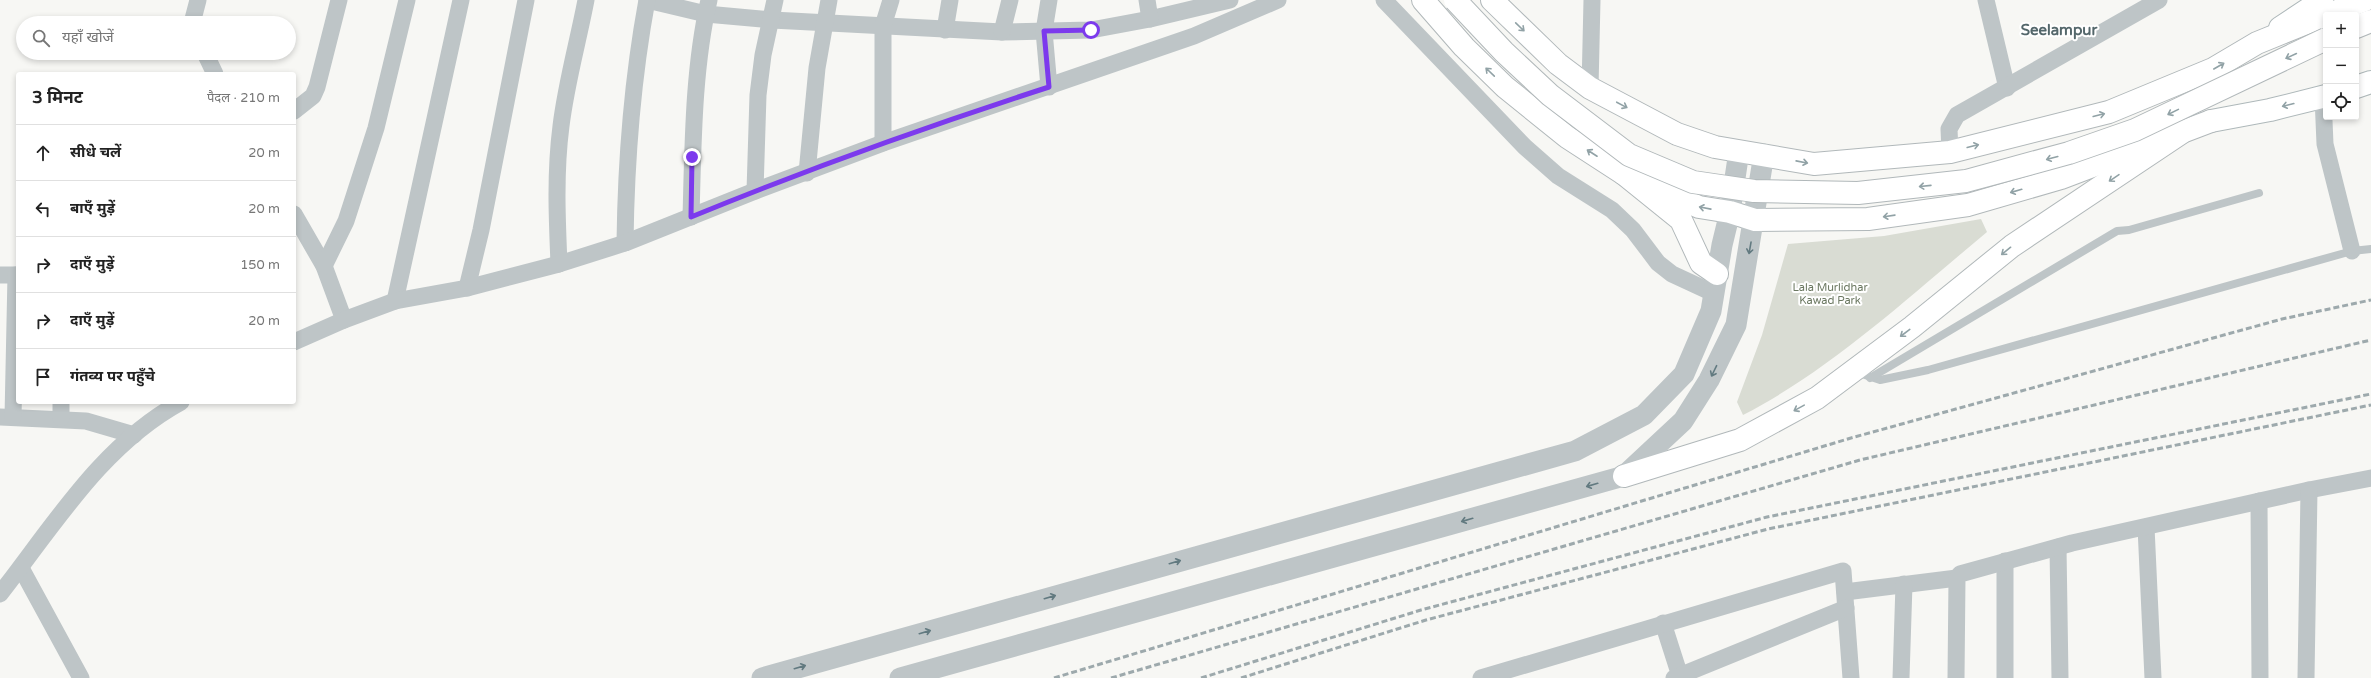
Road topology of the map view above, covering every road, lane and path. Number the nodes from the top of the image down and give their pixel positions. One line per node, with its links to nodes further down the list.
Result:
1 (198, 0): 29 (street)
2 (339, 0): 50 (street)
3 (407, 0): 69 (street)
4 (461, 0): 73 (street)
5 (526, 0): 72 (street)
6 (586, 0): 68 (street)
7 (647, 0): 27 (street); 65 (street)
8 (775, 0): 32 (street)
9 (829, 0): 34 (street)
10 (891, 0): 36 (street)
11 (950, 0): 37 (street)
12 (1010, 0): 39 (street)
13 (1049, 0): 38 (street)
14 (1147, 0): 31 (street)
15 (1230, 0): 26 (street)
16 (1278, 0): 46 (street)
17 (1384, 0): 71 (street)
18 (1424, 0): 58 (main road, one-way to 18)
19 (1455, 0): 40 (main road, one-way to 19, bridge)
20 (1492, 0): 47 (main road, one-way to 47)
21 (1986, 0): 48 (street)
22 (2159, 0): 48 (street)
23 (2322, 0): 41 (main road)
24 (2365, 0): 28 (main road)
25 (1593, 1): 47 (street)
26 (1197, 4): 31 (street)
27 (708, 7): 32 (street); 63 (street)
28 (2335, 12)
29 (194, 16)
30 (2323, 17): 41 (main road)
31 (1150, 19): 38 (street)
32 (772, 20): 34 (street); 59 (street)
33 (2371, 21): 35 (main road)
34 (823, 24): 36 (street); 57 (street)
35 (2359, 25)
36 (883, 26): 37 (street); 53 (street)
37 (945, 30): 39 (street)
38 (1044, 31): 39 (street); 46 (street)
39 (1002, 32)
40 (2323, 40)
41 (2257, 43): 55 (main road, one-way to 41)
42 (209, 60): 43 (street)
43 (215, 72)
44 (2371, 82): 45 (main road)
45 (2359, 86)
46 (1049, 87): 53 (street)
47 (1590, 88): 54 (main road, one-way to 54)
48 (2007, 88): 55 (street)
49 (2323, 96): 52 (main road, one-way to 52)
50 (296, 109)
51 (2325, 120): 67 (street)
52 (2181, 133): 64 (main road, one-way to 64); 76 (main road, one-way to 76)
53 (883, 143): 57 (street)
54 (1739, 151): 56 (main road); 61 (street)
55 (1950, 152): 56 (main road, one-way to 55)
56 (1764, 154): 64 (street)
57 (807, 173): 59 (street)
58 (1624, 174): 61 (main road, one-way to 58); 71 (main road)
59 (755, 191): 63 (street)
60 (2259, 193): 76 (lane)
61 (1730, 212): 64 (main road); 71 (street)
62 (296, 217): 69 (street)
63 (691, 217): 65 (street)
64 (1755, 220): 82 (street, one-way to 82)
65 (625, 243): 68 (street)
66 (2371, 249): 67 (lane)
67 (2352, 251): 76 (lane)
68 (559, 264): 72 (street)
69 (324, 266): 74 (street)
70 (11, 275): 80 (street)
71 (1715, 283): 79 (street)
72 (467, 288): 73 (street)
73 (395, 301): 74 (street)
74 (344, 320): 75 (street)
75 (296, 341)
76 (1862, 374): 83 (main road, one-way to 83)
77 (178, 404): 81 (street)
78 (61, 410): 80 (street); 81 (street)
79 (1644, 415): 82 (street); 98 (street, one-way to 79)
80 (6, 417)
81 (134, 435): 90 (street)
82 (1667, 436): 83 (street)
83 (1624, 476): 99 (street, one-way to 99)
84 (2371, 478): 85 (street)
85 (2309, 490): 86 (street); 108 (street)
86 (2259, 501): 87 (street); 107 (street)
87 (2146, 527): 88 (street); 106 (street)
88 (2058, 547): 89 (street); 105 (street)
89 (2005, 561): 91 (street); 104 (street)
90 (21, 568): 93 (street); 97 (street)
91 (1957, 578): 92 (street); 103 (street)
92 (1904, 584): 94 (street); 102 (street)
93 (0, 594)
94 (1845, 600): 95 (street); 96 (street); 101 (street)
95 (1663, 623): 96 (street); 100 (street)
96 (1677, 677)
97 (81, 678)
98 (762, 678)
99 (900, 678)
100 (1481, 678)
101 (1851, 678)
102 (1901, 678)
103 (1956, 678)
104 (2005, 678)
105 (2060, 678)
106 (2153, 678)
107 (2260, 678)
108 (2306, 678)

